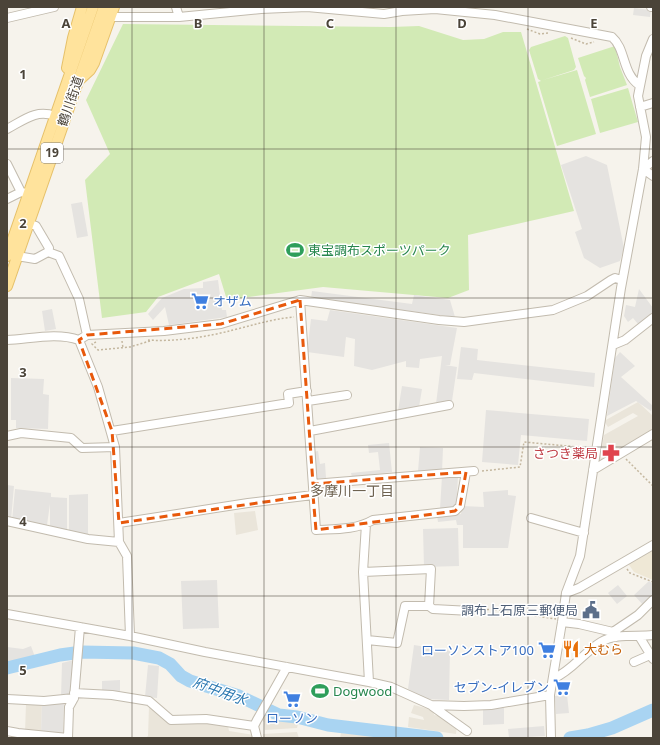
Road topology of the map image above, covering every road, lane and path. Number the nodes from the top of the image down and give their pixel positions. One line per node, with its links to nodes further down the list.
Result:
1 (54, 7): 9 (street)
2 (82, 7): 14 (main road)
3 (104, 7): 8 (main road, 鶴川街道 / 19)
4 (176, 7): 10 (street)
5 (261, 8): 6 (street); 10 (street)
6 (472, 10): 13 (street)
7 (113, 12): 10 (street); 12 (main road)
8 (94, 14): 12 (main road, 鶴川街道 / 19); 14 (main road, 鶴川街道 / 19)
9 (7, 18)
10 (179, 18)
11 (653, 39): 13 (street)
12 (76, 82): 25 (main road, 鶴川街道 / 19)
13 (639, 85): 16 (street)
14 (65, 86): 17 (main road, 鶴川街道 / 19)
15 (653, 103): 16 (street)
16 (640, 107): 21 (street)
17 (55, 116): 18 (street); 23 (main road, 鶴川街道 / 19)
18 (7, 129)
19 (653, 161): 21 (street)
20 (7, 164): 23 (street)
21 (643, 169): 22 (street); 28 (street)
22 (653, 176)
23 (25, 193): 24 (street); 25 (main road, 鶴川街道 / 19)
24 (7, 199)
25 (24, 222): 26 (street); 27 (main road, 鶴川街道 / 19)
26 (48, 252): 27 (street); 32 (street)
27 (12, 256): 29 (main road, 鶴川街道 / 19)
28 (622, 280): 30 (street); 38 (street)
29 (7, 286)
30 (300, 300): 32 (street); 40 (street)
31 (653, 318): 38 (street)
32 (87, 335): 34 (street)
33 (7, 340): 34 (street)
34 (79, 340): 44 (street)
35 (153, 340): 39 (path)
36 (122, 341): 39 (path)
37 (92, 344): 39 (path)
38 (613, 345): 49 (street)
39 (123, 348)
40 (307, 391): 42 (street); 44 (street)
41 (346, 395): 42 (street)
42 (308, 401): 45 (street)
43 (449, 405): 45 (street)
44 (112, 431): 48 (street)
45 (310, 431): 53 (street)
46 (653, 434): 50 (street)
47 (7, 436): 48 (street)
48 (115, 447): 58 (street)
49 (597, 449): 51 (street); 52 (path)
50 (621, 453): 51 (street); 54 (path)
51 (593, 470): 60 (street)
52 (470, 471): 53 (street); 59 (street)
53 (313, 484): 55 (street)
54 (653, 486)
55 (313, 495): 58 (street); 59 (street)
56 (531, 518): 60 (street)
57 (7, 521): 61 (street)
58 (119, 522): 61 (street)
59 (366, 524): 64 (street)
60 (584, 532): 66 (street)
61 (119, 542): 75 (street)
62 (653, 545): 63 (street)
63 (622, 562): 65 (path); 66 (street)
64 (363, 572): 68 (street); 77 (street)
65 (653, 582)
66 (566, 593): 71 (street)
67 (653, 600): 73 (street)
68 (429, 606): 69 (street); 77 (street)
69 (471, 611): 71 (path)
70 (7, 614): 72 (street)
71 (562, 621): 73 (street); 81 (street)
72 (80, 627): 75 (street); 84 (street)
73 (615, 634): 76 (street); 81 (street)
74 (653, 634): 76 (street)
75 (130, 636): 80 (street)
76 (639, 636): 78 (street)
77 (367, 640): 82 (street)
78 (652, 657): 79 (street)
79 (634, 662)
80 (287, 667): 82 (street); 87 (street)
81 (553, 679): 83 (street)
82 (369, 682): 86 (street)
83 (550, 695): 86 (street); 90 (street)
84 (74, 696): 85 (street); 87 (street); 91 (street)
85 (7, 699)
86 (431, 705): 89 (street)
87 (254, 726): 92 (street)
88 (7, 731): 91 (street)
89 (467, 731)
90 (551, 737)
91 (68, 738)
92 (257, 738)

